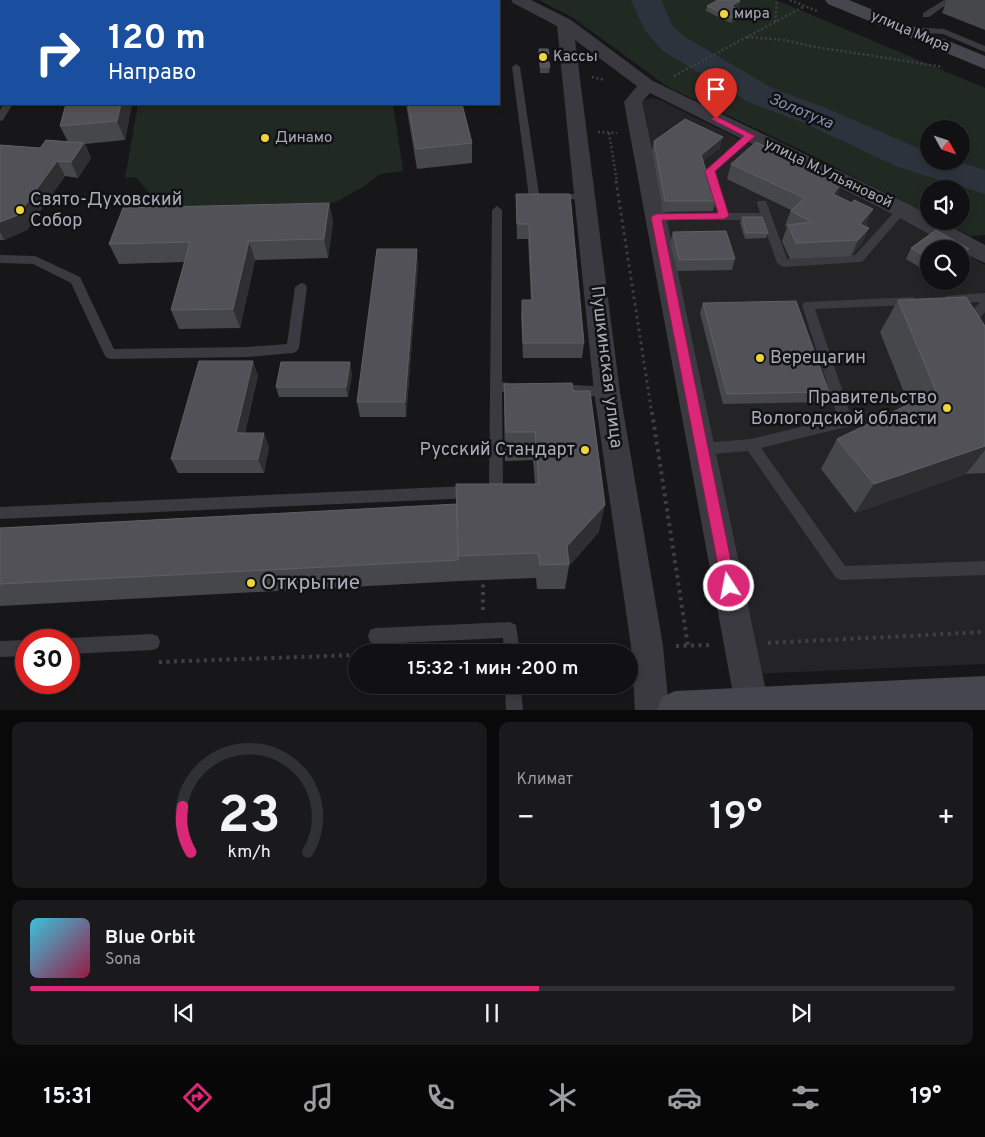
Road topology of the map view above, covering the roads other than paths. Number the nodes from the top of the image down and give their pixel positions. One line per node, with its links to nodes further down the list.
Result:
1 (519, 0): 5 (street, улица М.Ульяновой)
2 (834, 0): 6 (main road, улица Мира)
3 (948, 0): 4 (lane)
4 (926, 16)
5 (565, 24): 10 (street, улица М.Ульяновой); 14 (street, Пушкинская улица)
6 (906, 30): 7 (lane); 8 (main road, улица Мира)
7 (985, 49)
8 (985, 63)
9 (516, 67): 14 (lane)
10 (647, 85): 13 (street, улица М.Ульяновой); 20 (street)
11 (7, 105): 12 (lane)
12 (0, 118)
13 (750, 136): 17 (street, улица М.Ульяновой); 18 (lane)
14 (584, 197): 30 (street, Пушкинская улица)
15 (762, 203): 19 (lane)
16 (497, 210): 27 (lane)
17 (902, 210): 19 (lane); 21 (street, улица М.Ульяновой)
18 (724, 216): 19 (lane); 20 (lane)
19 (766, 216)
20 (656, 217): 32 (street)
21 (985, 255)
22 (0, 258): 23 (lane)
23 (301, 287)
24 (985, 297): 31 (lane)
25 (985, 304): 26 (lane)
26 (968, 335)
27 (496, 386): 28 (lane); 33 (lane)
28 (516, 387)
29 (546, 389): 30 (lane)
30 (607, 392): 45 (street, Пушкинская улица)
31 (752, 445): 32 (lane); 34 (lane)
32 (703, 450): 43 (street)
33 (0, 514)
34 (985, 568)
35 (376, 636): 37 (lane)
36 (152, 642): 38 (lane)
37 (511, 644)
38 (80, 645)
39 (15, 648): 40 (lane)
40 (0, 649)
41 (514, 694): 44 (lane)
42 (985, 694): 43 (main road)
43 (752, 707): 46 (main road)
44 (515, 710)
45 (652, 710)
46 (675, 710)

